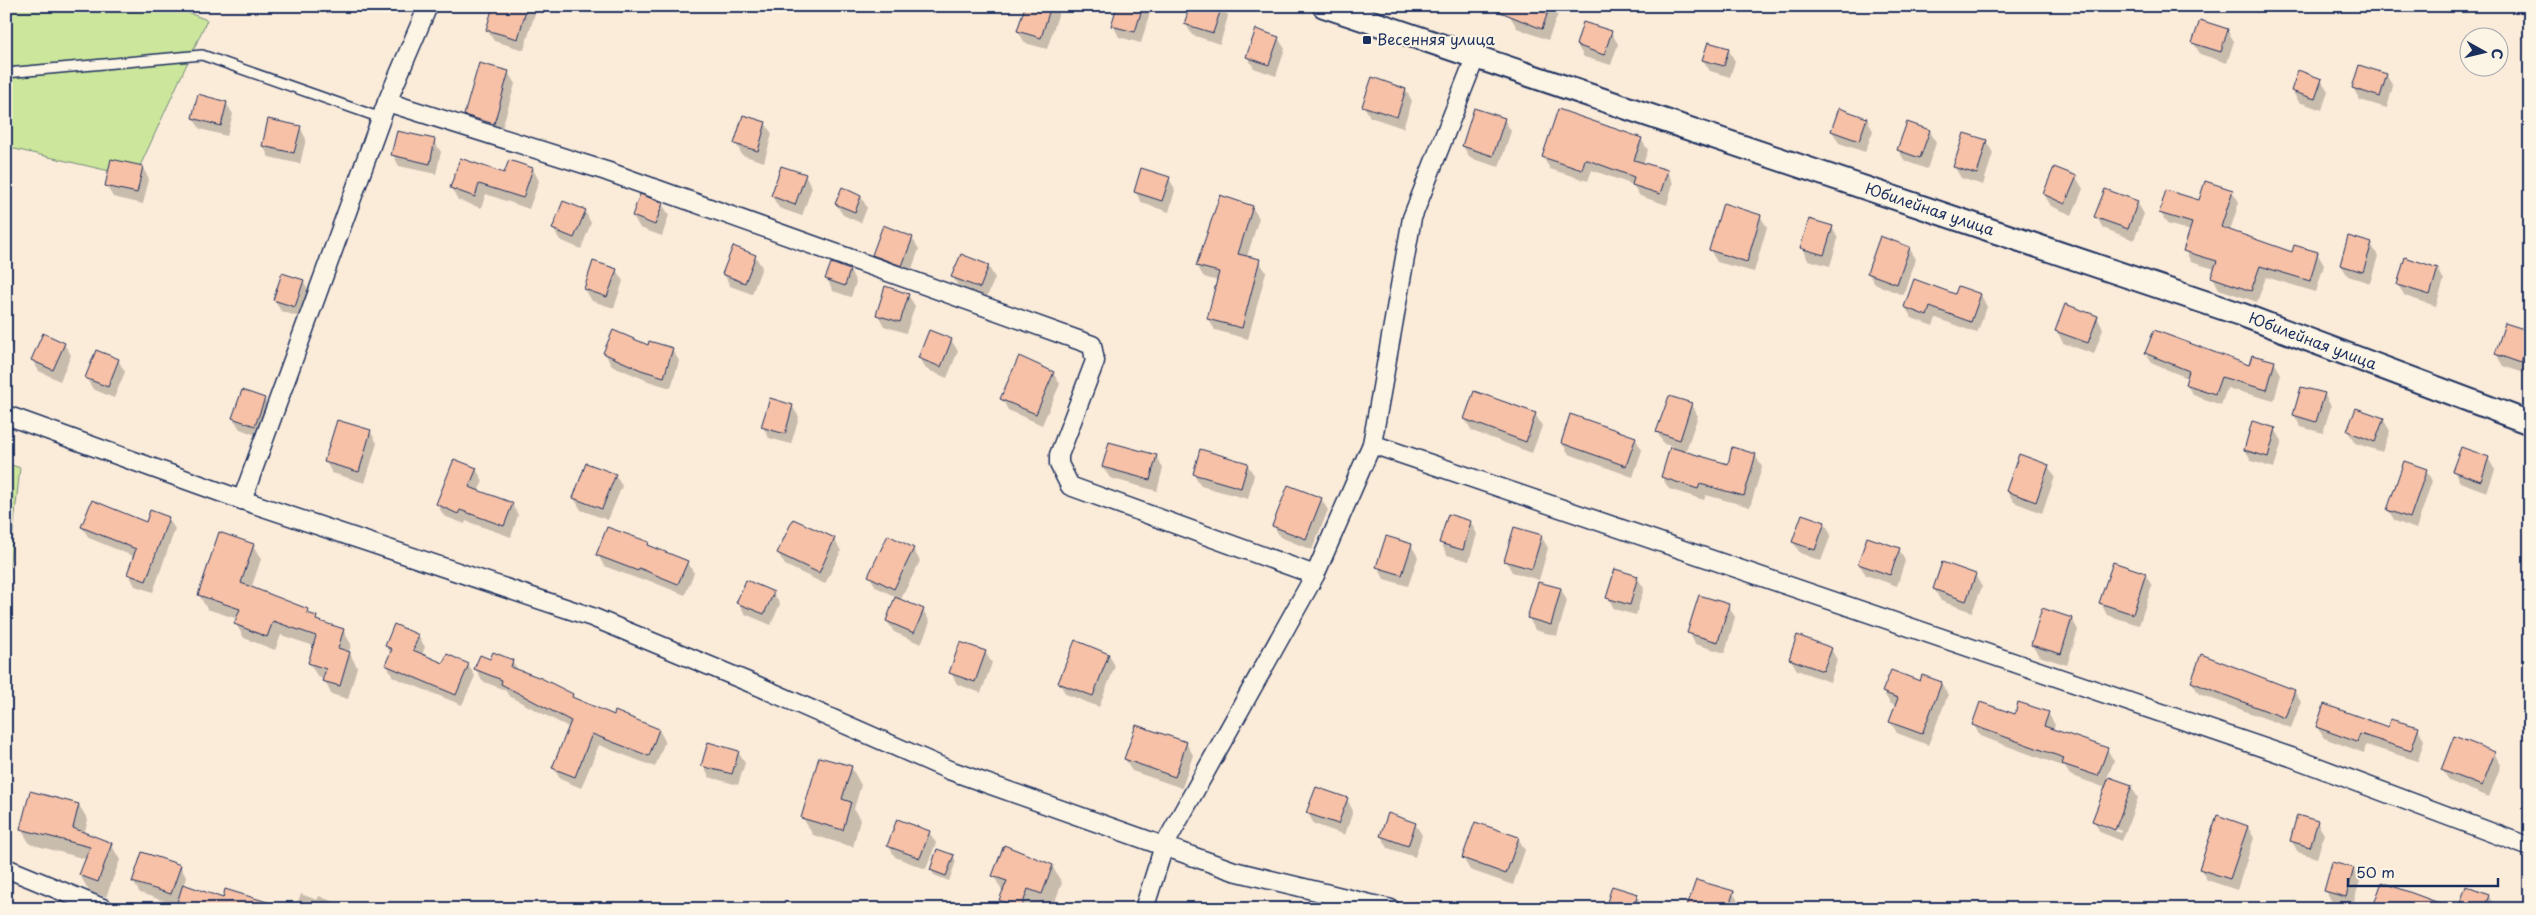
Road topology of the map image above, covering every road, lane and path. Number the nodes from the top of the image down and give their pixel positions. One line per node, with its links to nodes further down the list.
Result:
1 (428, 6): 5 (street)
2 (1324, 6): 3 (street, Юбилейная улица)
3 (1474, 58): 7 (street, Юбилейная улица); 8 (street)
4 (6, 73): 5 (lane)
5 (384, 110): 9 (street); 10 (street)
6 (6, 415): 9 (street)
7 (2530, 423)
8 (1372, 444): 10 (street); 12 (street)
9 (242, 500): 11 (street)
10 (1315, 575): 11 (street)
11 (1164, 846): 15 (street); 16 (street)
12 (2530, 847)
13 (6, 868): 14 (street)
14 (105, 909)
15 (1144, 909)
16 (1391, 909)

